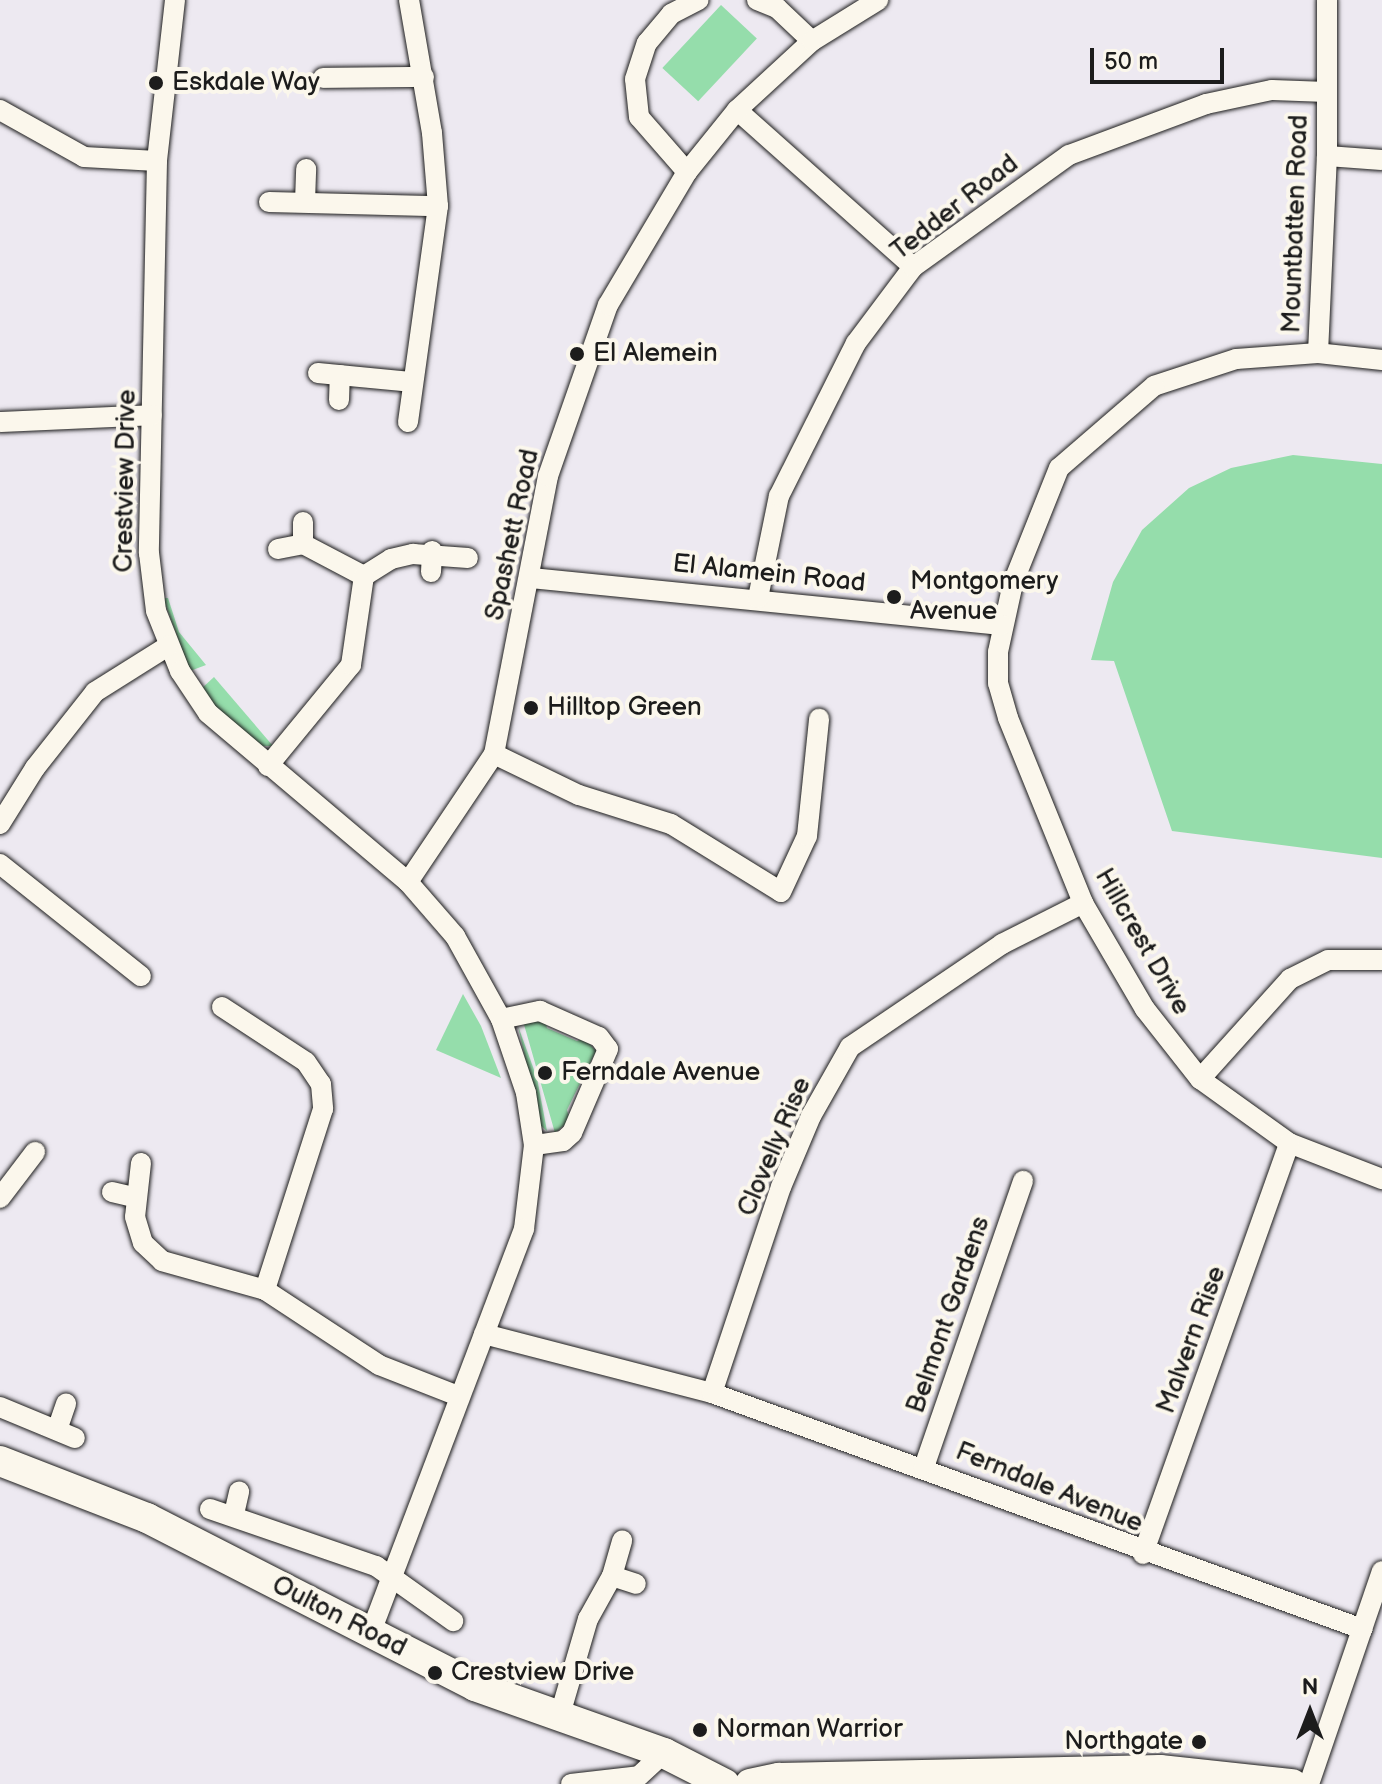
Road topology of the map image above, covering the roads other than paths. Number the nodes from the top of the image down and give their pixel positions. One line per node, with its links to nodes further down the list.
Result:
1 (175, 0): 15 (street, Crestview Drive)
2 (409, 0): 8 (street)
3 (699, 0): 17 (street)
4 (757, 0): 7 (street)
5 (878, 0): 7 (street, Spashett Road)
6 (1327, 0): 10 (street, Mountbatten Road)
7 (812, 41): 12 (street, Spashett Road)
8 (424, 77): 9 (street); 20 (street)
9 (323, 78)
10 (1327, 92): 13 (street, Mountbatten Road); 21 (street, Tedder Road)
11 (0, 110): 15 (street)
12 (737, 110): 17 (street, Spashett Road); 21 (street)
13 (1327, 156): 14 (street); 22 (street, Mountbatten Road)
14 (1382, 160)
15 (157, 161): 28 (street, Crestview Drive)
16 (306, 169): 19 (street)
17 (687, 172): 36 (street, Spashett Road)
18 (269, 202): 19 (street)
19 (305, 202): 20 (street)
20 (438, 206): 26 (street)
21 (913, 267): 37 (street, Tedder Road)
22 (1318, 353): 23 (street); 38 (street)
23 (1382, 360)
24 (318, 373): 25 (street)
25 (340, 375): 26 (street); 27 (street)
26 (411, 382): 30 (street)
27 (339, 400)
28 (152, 415): 29 (street); 39 (street, Crestview Drive)
29 (0, 422)
30 (408, 422)
31 (303, 522): 32 (street)
32 (303, 544): 33 (street); 35 (street)
33 (278, 549)
34 (468, 558): 35 (street)
35 (364, 576): 42 (street)
36 (531, 578): 37 (street, El Alamein Road); 41 (street, Spashett Road)
37 (758, 598): 38 (street, El Alamein Road)
38 (1002, 625): 46 (street, Hillcrest Drive)
39 (168, 646): 42 (street, Crestview Drive); 43 (street)
40 (819, 719): 41 (street)
41 (494, 754): 45 (street, Spashett Road)
42 (268, 766): 45 (street, Crestview Drive)
43 (0, 824)
44 (0, 864): 48 (street)
45 (408, 882): 50 (street, Crestview Drive)
46 (1083, 903): 51 (street, Hillcrest Drive); 63 (street, Clovelly Rise)
47 (1382, 960): 51 (street)
48 (141, 976)
49 (222, 1007): 61 (street)
50 (501, 1019): 53 (street, Crestview Drive); 53 (street)
51 (1200, 1079): 52 (street, Hillcrest Drive)
52 (1289, 1143): 56 (street, Hillcrest Drive); 73 (street, Malvern Rise)
53 (534, 1145): 62 (street, Crestview Drive)
54 (35, 1152): 60 (street)
55 (141, 1163): 59 (street)
56 (1382, 1179)
57 (1023, 1181): 68 (street, Belmont Gardens)
58 (112, 1192): 59 (street)
59 (134, 1197): 61 (street)
60 (0, 1198)
61 (265, 1290): 64 (street)
62 (484, 1334): 63 (street, Ferndale Avenue); 64 (street, Crestview Drive)
63 (712, 1393): 68 (street, Ferndale Avenue)
64 (458, 1396): 76 (street, Crestview Drive)
65 (66, 1404): 66 (street)
66 (0, 1407)
67 (0, 1461): 80 (main road, Oulton Road)
68 (924, 1467): 73 (street, Ferndale Avenue)
69 (239, 1492): 71 (street)
70 (210, 1509): 71 (street)
71 (234, 1514): 76 (street)
72 (622, 1540): 75 (street)
73 (1143, 1554): 79 (street, Ferndale Avenue)
74 (1382, 1571): 79 (street)
75 (612, 1576): 77 (street); 81 (street)
76 (387, 1579): 78 (street); 80 (street, Crestview Drive)
77 (636, 1584)
78 (453, 1621)
79 (1362, 1629): 88 (street)
80 (371, 1632): 81 (main road, Oulton Road)
81 (559, 1718): 82 (main road, Oulton Road)
82 (664, 1753): 84 (street); 85 (main road, Oulton Road)
83 (1057, 1778): 86 (main road); 87 (main road)
84 (571, 1784)
85 (725, 1784)
86 (750, 1784)
87 (1292, 1784)
88 (1309, 1784)

